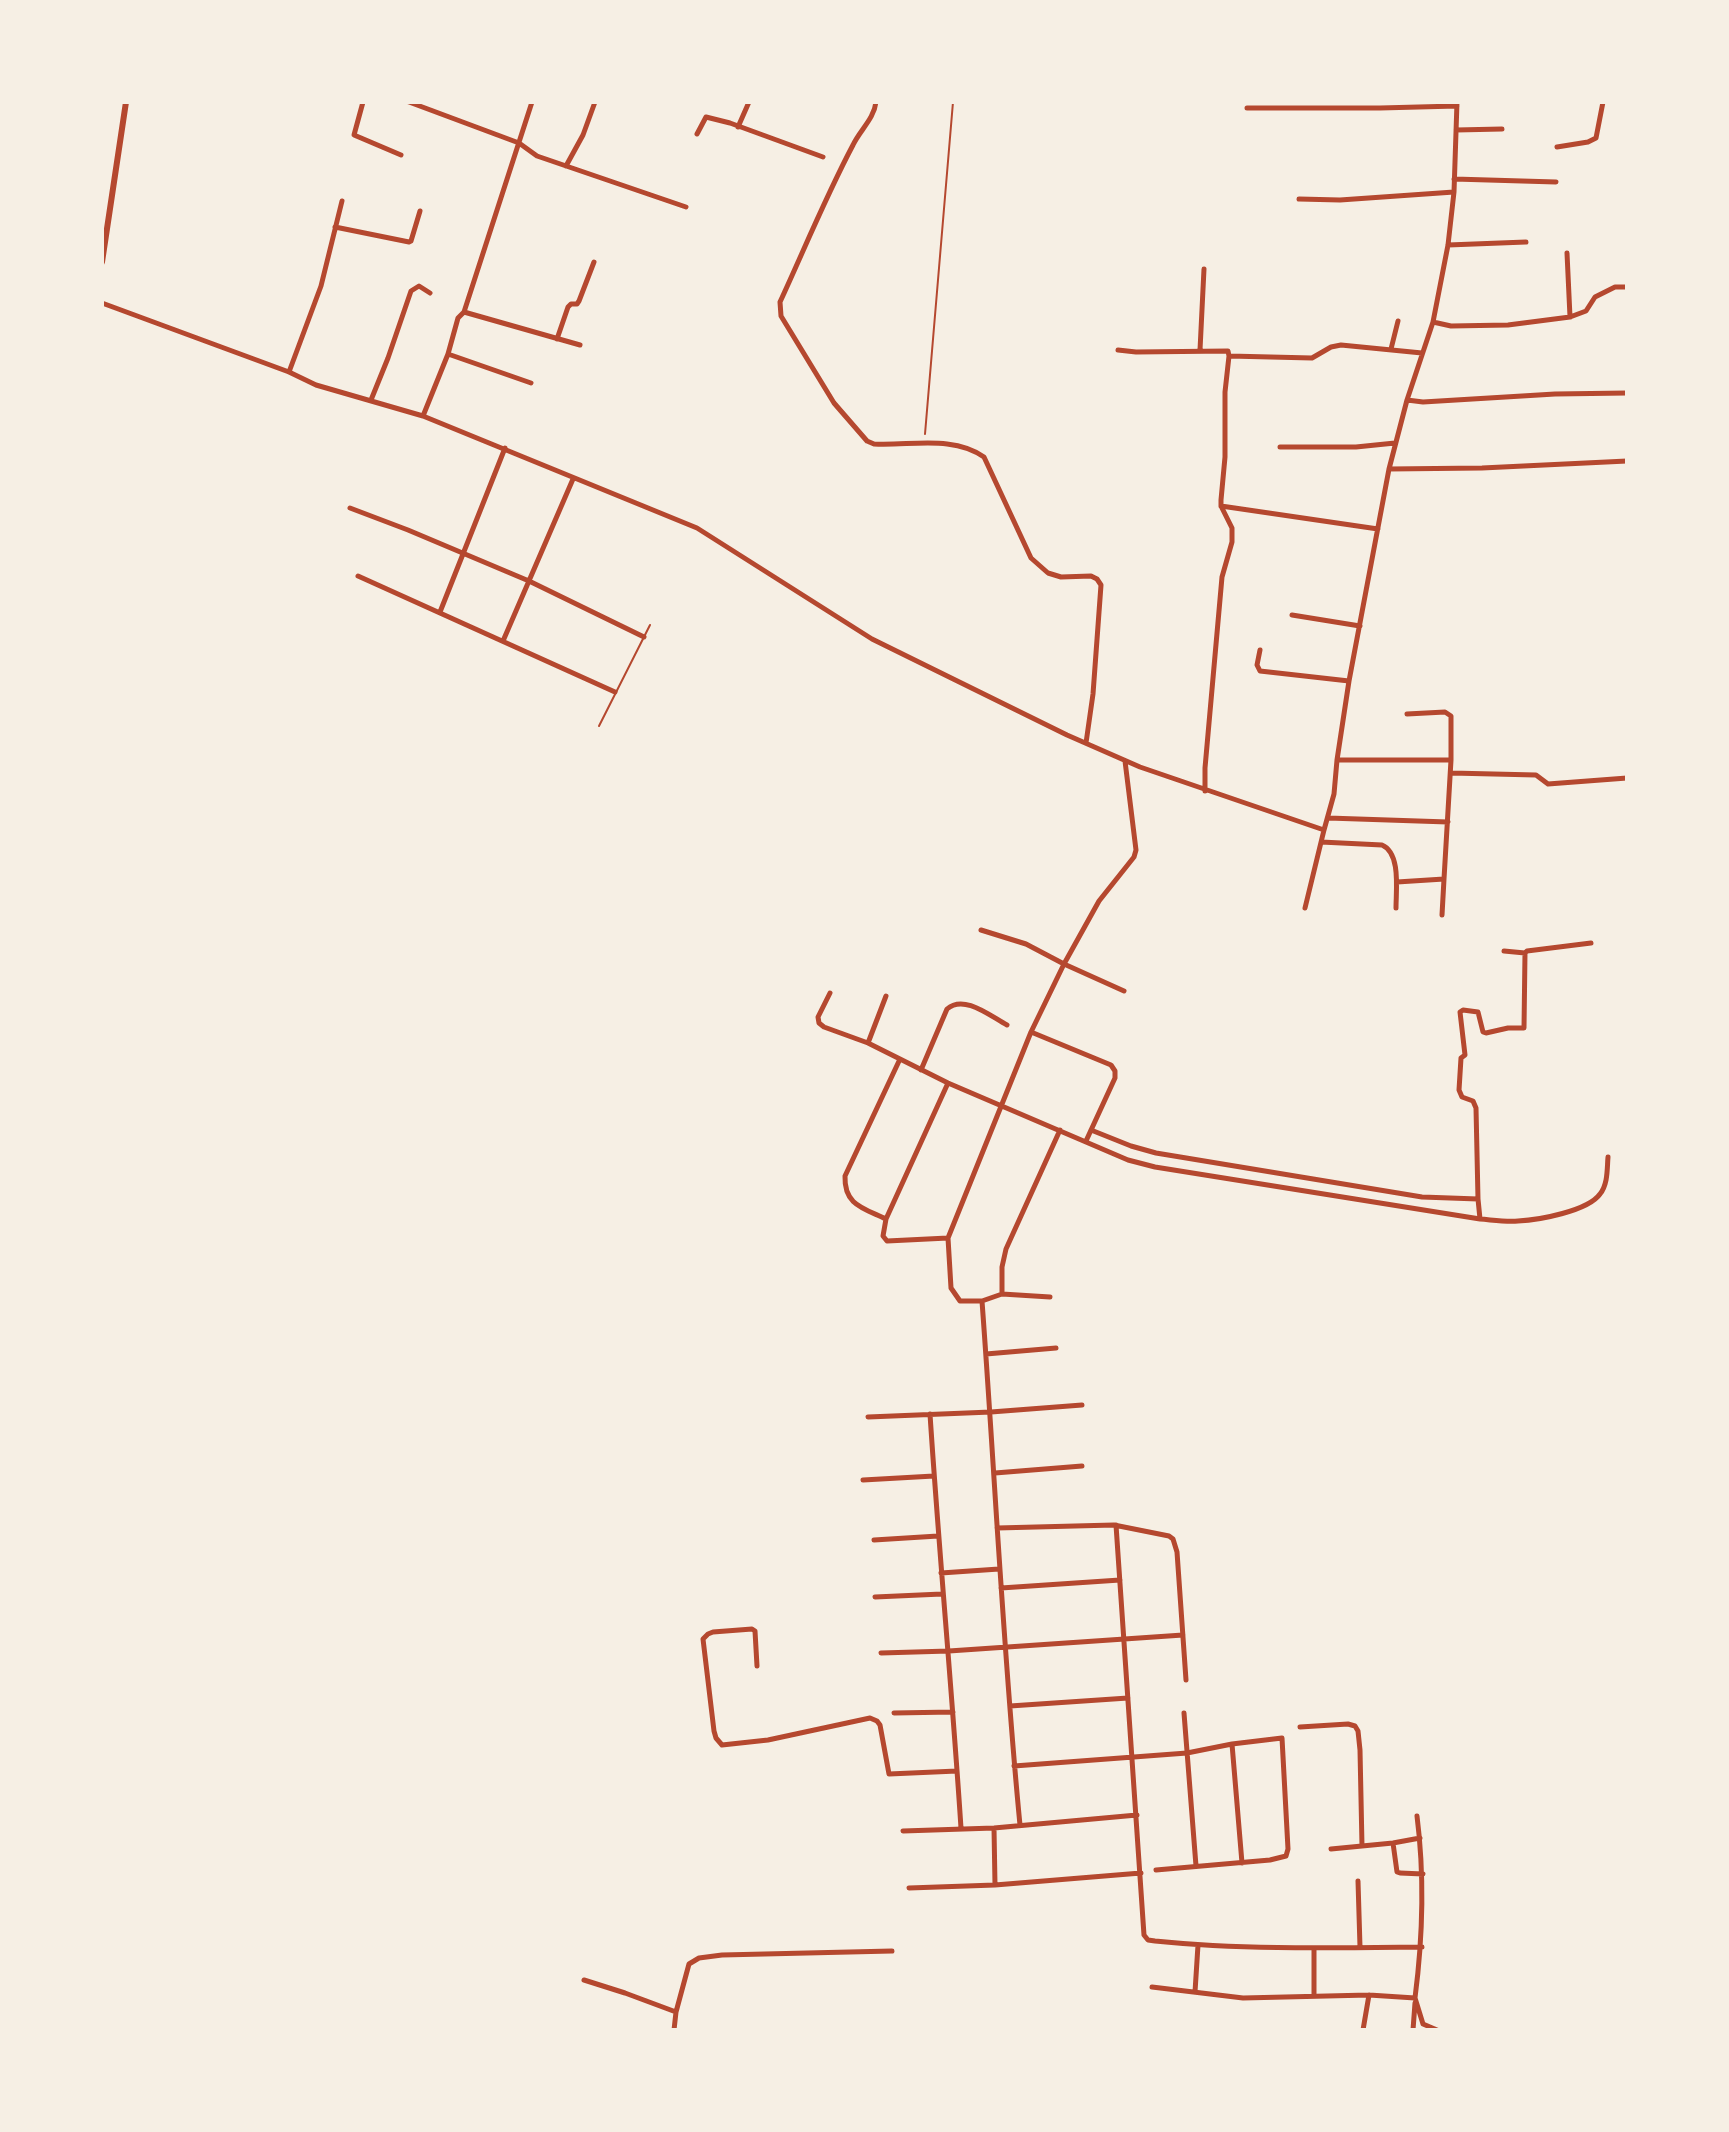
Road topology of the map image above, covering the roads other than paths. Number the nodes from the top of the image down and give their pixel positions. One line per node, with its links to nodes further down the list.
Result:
1 (126, 102): 31 (street)
2 (363, 102): 17 (street)
3 (409, 102): 15 (street)
4 (532, 102): 15 (street)
5 (595, 102): 19 (street)
6 (749, 102): 11 (street)
7 (876, 102): 78 (street)
8 (1603, 102): 16 (street)
9 (1457, 104): 10 (street); 13 (street)
10 (1247, 108)
11 (738, 127): 14 (street); 18 (street)
12 (1502, 129): 13 (street)
13 (1456, 130): 20 (street)
14 (697, 134)
15 (519, 143): 19 (street); 37 (street)
16 (1557, 147)
17 (401, 155)
18 (823, 157)
19 (566, 166): 25 (street)
20 (1454, 179): 21 (street); 22 (street)
21 (1556, 182)
22 (1454, 192): 23 (street); 29 (street)
23 (1299, 199)
24 (342, 201): 27 (street)
25 (686, 207)
26 (420, 211): 27 (street)
27 (335, 227): 49 (street)
28 (1526, 242): 29 (street)
29 (1448, 245): 40 (street)
30 (1567, 253): 38 (street)
31 (102, 262)
32 (594, 262): 41 (street)
33 (1204, 269): 45 (street)
34 (1627, 287): 38 (street)
35 (430, 293): 52 (street)
36 (102, 303): 49 (street)
37 (464, 312): 41 (street); 47 (street)
38 (1570, 317): 40 (street)
39 (1398, 321): 43 (street)
40 (1433, 322): 46 (street)
41 (557, 339): 42 (street)
42 (580, 345)
43 (1391, 349): 46 (street); 48 (street)
44 (1118, 350): 45 (street)
45 (1200, 350): 48 (street)
46 (1422, 353): 53 (street)
47 (448, 354): 50 (street); 54 (street)
48 (1229, 356): 61 (street)
49 (289, 372): 52 (street)
50 (531, 383)
51 (1627, 393): 53 (street)
52 (371, 400): 54 (street)
53 (1407, 400): 55 (street)
54 (423, 416): 57 (street)
55 (1395, 443): 56 (street); 59 (street)
56 (1280, 447)
57 (505, 448): 60 (street); 64 (street)
58 (1627, 461): 59 (street)
59 (1389, 469): 63 (street)
60 (573, 479): 66 (street); 78 (street)
61 (1221, 506): 63 (street); 84 (street)
62 (350, 508): 64 (street)
63 (1378, 529): 70 (street)
64 (464, 553): 66 (street); 67 (street)
65 (358, 576): 67 (street)
66 (529, 581): 71 (street); 72 (street)
67 (440, 612): 72 (street)
68 (1292, 615): 70 (street)
69 (650, 625): 71 (lane)
70 (1360, 626): 74 (street)
71 (644, 637): 75 (lane)
72 (503, 641): 75 (street)
73 (1260, 650): 74 (street)
74 (1349, 681): 79 (street)
75 (615, 692): 77 (lane)
76 (1407, 714): 80 (street)
77 (599, 726)
78 (1086, 743): 81 (street)
79 (1337, 760): 80 (street); 85 (street)
80 (1451, 760): 82 (street)
81 (1125, 761): 84 (street); 98 (street)
82 (1451, 773): 83 (street); 86 (street)
83 (1627, 778)
84 (1205, 791): 87 (street)
85 (1328, 818): 86 (street); 87 (street)
86 (1448, 822): 89 (street)
87 (1324, 830): 88 (street)
88 (1321, 842): 90 (street); 91 (street)
89 (1444, 879): 90 (street); 93 (street)
90 (1397, 882): 92 (street)
91 (1305, 908)
92 (1396, 908)
93 (1442, 915)
94 (981, 930): 98 (street)
95 (1591, 943): 97 (street)
96 (1504, 951): 97 (street)
97 (1525, 953): 113 (street)
98 (1064, 964): 99 (street); 103 (street)
99 (1124, 991)
100 (830, 993): 104 (street)
101 (886, 996): 104 (street)
102 (1007, 1025): 106 (street)
103 (1031, 1032): 108 (street); 110 (street)
104 (868, 1043): 105 (street)
105 (900, 1059): 106 (street); 114 (street)
106 (921, 1070): 107 (street)
107 (948, 1083): 108 (street); 114 (street)
108 (1001, 1105): 109 (street); 116 (street)
109 (1060, 1130): 111 (street); 117 (street)
110 (1091, 1130): 111 (street); 113 (street)
111 (1086, 1141): 115 (street)
112 (1608, 1157): 115 (street)
113 (1478, 1199): 115 (street)
114 (886, 1219): 116 (street)
115 (1480, 1219)
116 (948, 1238): 119 (street)
117 (1002, 1294): 118 (street); 119 (street)
118 (1050, 1297)
119 (982, 1301): 121 (street)
120 (1056, 1348): 121 (street)
121 (986, 1354): 123 (street)
122 (1082, 1405): 123 (street)
123 (991, 1412): 124 (street); 127 (street)
124 (930, 1414): 125 (street); 128 (street)
125 (868, 1417)
126 (1082, 1466): 127 (street)
127 (995, 1473): 131 (street)
128 (934, 1476): 129 (street); 132 (street)
129 (863, 1480)
130 (1116, 1525): 131 (street); 136 (street); 140 (street)
131 (997, 1528): 134 (street)
132 (938, 1536): 133 (street); 135 (street)
133 (874, 1540)
134 (1000, 1569): 135 (street); 137 (street)
135 (941, 1573): 138 (street)
136 (1120, 1580): 137 (street); 141 (street)
137 (1001, 1588): 142 (street)
138 (943, 1594): 139 (street); 143 (street)
139 (875, 1597)
140 (1184, 1635): 141 (street); 146 (street)
141 (1124, 1639): 142 (street); 147 (street)
142 (1005, 1646): 143 (street); 148 (street)
143 (949, 1651): 144 (street); 149 (street)
144 (881, 1653)
145 (757, 1666): 157 (street)
146 (1186, 1680)
147 (1128, 1698): 148 (street); 155 (street)
148 (1010, 1706): 156 (street)
149 (953, 1712): 150 (street); 157 (street)
150 (894, 1713)
151 (1184, 1713): 154 (street)
152 (1300, 1727): 166 (street)
153 (1232, 1744): 154 (street); 168 (street); 168 (street)
154 (1187, 1753): 155 (street); 169 (street)
155 (1132, 1757): 156 (street); 158 (street)
156 (1014, 1766): 160 (street)
157 (957, 1771): 161 (street)
158 (1137, 1815): 160 (street); 171 (street)
159 (1417, 1816): 164 (street)
160 (1020, 1825): 162 (street)
161 (961, 1828): 162 (street); 163 (street)
162 (994, 1828): 174 (street)
163 (903, 1831)
164 (1420, 1838): 165 (street); 172 (street)
165 (1393, 1843): 166 (street); 172 (street)
166 (1362, 1846): 167 (street)
167 (1331, 1849)
168 (1242, 1863): 169 (street)
169 (1196, 1866): 170 (street)
170 (1156, 1870)
171 (1141, 1873): 174 (street); 176 (street)
172 (1423, 1874): 178 (street)
173 (1358, 1881): 177 (street)
174 (995, 1885): 175 (street)
175 (909, 1888)
176 (1198, 1945): 179 (street); 183 (street)
177 (1360, 1947): 178 (street); 179 (street)
178 (1422, 1947): 186 (street)
179 (1314, 1948): 184 (street)
180 (892, 1951): 187 (street)
181 (584, 1980): 187 (street)
182 (1152, 1987): 183 (street)
183 (1195, 1992): 184 (street)
184 (1314, 1995): 185 (street)
185 (1369, 1995): 186 (street); 189 (street)
186 (1415, 1998): 190 (street); 191 (street)
187 (676, 2012): 188 (street)
188 (674, 2030)
189 (1363, 2030)
190 (1413, 2030)
191 (1437, 2030)

